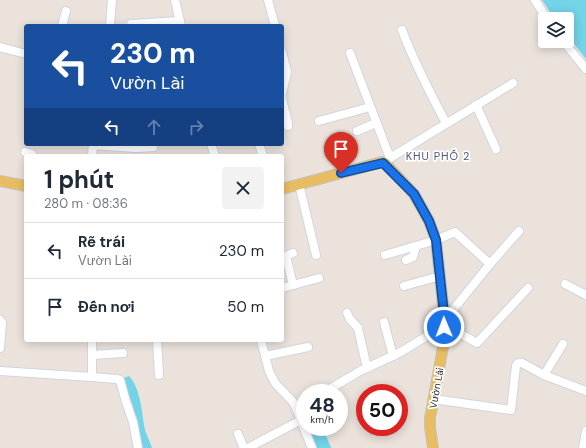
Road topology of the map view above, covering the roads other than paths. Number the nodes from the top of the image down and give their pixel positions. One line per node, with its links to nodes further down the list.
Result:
1 (112, 0): 8 (street)
2 (174, 0): 10 (street)
3 (268, 0): 11 (street)
4 (535, 0): 6 (street)
5 (66, 11): 7 (street)
6 (543, 12)
7 (63, 24)
8 (110, 24)
9 (131, 24): 10 (street)
10 (181, 24)
11 (274, 24)
12 (402, 30): 26 (street)
13 (0, 47): 15 (street)
14 (569, 48): 18 (street)
15 (24, 53)
16 (350, 53): 23 (street)
17 (284, 60): 20 (street)
18 (586, 69)
19 (513, 83): 21 (street)
20 (284, 85)
21 (477, 106): 26 (street); 31 (street)
22 (284, 107): 27 (street)
23 (370, 107): 24 (street); 25 (street)
24 (320, 121)
25 (376, 123): 28 (street); 32 (street)
26 (446, 123): 32 (street)
27 (288, 126)
28 (357, 131)
29 (107, 146): 30 (street)
30 (153, 147)
31 (496, 149)
32 (387, 161): 34 (main road); 38 (main road, Vườn Lài)
33 (0, 181): 35 (main road)
34 (300, 184): 36 (main road); 41 (street)
35 (24, 185)
36 (284, 188)
37 (519, 231): 44 (street)
38 (436, 240): 39 (street); 44 (street); 45 (main road, Vườn Lài)
39 (416, 246): 42 (street); 43 (street)
40 (293, 253): 48 (street)
41 (316, 255)
42 (385, 255)
43 (406, 260)
44 (490, 264): 56 (street)
45 (440, 276): 49 (street); 56 (main road, Vườn Lài)
46 (319, 278): 48 (street)
47 (565, 284): 52 (street)
48 (293, 285): 50 (street)
49 (404, 286)
50 (284, 287)
51 (528, 288): 56 (street)
52 (586, 295)
53 (347, 313): 67 (street)
54 (0, 320): 62 (street)
55 (384, 322): 66 (street)
56 (444, 324): 66 (street); 74 (main road, Vườn Lài)
57 (92, 342): 64 (street)
58 (157, 342): 69 (street)
59 (262, 342): 65 (street)
60 (563, 344): 70 (street)
61 (308, 347): 65 (street)
62 (0, 348)
63 (123, 353): 64 (street)
64 (92, 356): 71 (street)
65 (265, 356): 75 (street)
66 (393, 356): 67 (street)
67 (367, 368): 72 (street)
68 (0, 371): 71 (street)
69 (159, 375)
70 (544, 375): 73 (street); 74 (street)
71 (92, 378): 80 (street)
72 (339, 384)
73 (586, 391)
74 (433, 399): 84 (main road, Vườn Lài)
75 (296, 408)
76 (296, 423): 82 (street)
77 (586, 431): 85 (street)
78 (238, 434): 81 (street)
79 (307, 436): 83 (street)
80 (138, 448)
81 (244, 448)
82 (248, 448)
83 (312, 448)
84 (433, 448)
85 (583, 448)

